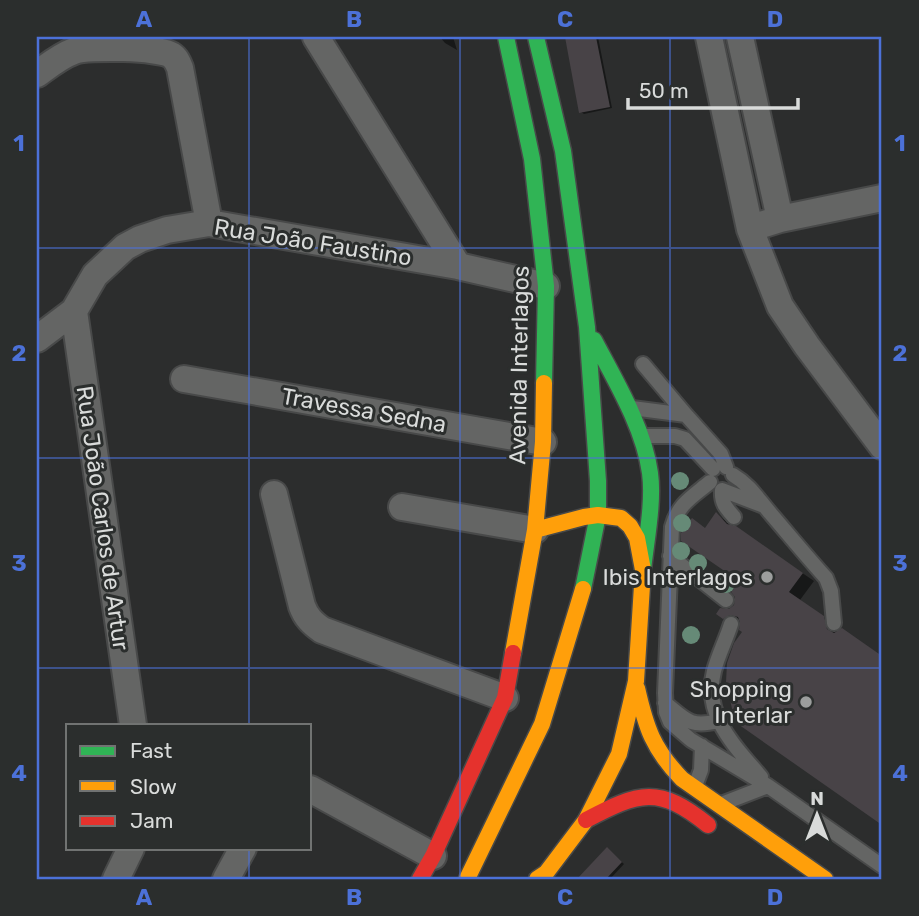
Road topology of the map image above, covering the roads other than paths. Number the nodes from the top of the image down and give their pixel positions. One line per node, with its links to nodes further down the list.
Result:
1 (316, 37): 11 (street)
2 (506, 37): 12 (main road, Avenida Interlagos)
3 (536, 37): 14 (main road)
4 (709, 37): 10 (street)
5 (740, 37): 8 (street)
6 (37, 74): 9 (street)
7 (882, 198): 8 (street)
8 (780, 219): 10 (street)
9 (209, 223): 11 (street, Rua João Faustino); 13 (street, Rua João Faustino)
10 (750, 229): 22 (street)
11 (458, 266): 12 (street, Rua João Faustino)
12 (546, 286): 21 (main road, Avenida Interlagos)
13 (74, 311): 15 (street, Rua João Faustino); 38 (street, Rua João Carlos de Artur)
14 (587, 327): 18 (main road); 26 (main road)
15 (37, 339)
16 (643, 364): 19 (lane)
17 (184, 379): 21 (street, Travessa Sedna)
18 (629, 407): 19 (lane); 20 (main road)
19 (686, 415): 23 (lane)
20 (640, 436): 23 (lane); 30 (main road)
21 (543, 442): 28 (main road, Avenida Interlagos)
22 (882, 446)
23 (721, 477): 27 (lane); 29 (lane); 32 (lane)
24 (274, 494): 35 (street)
25 (402, 507): 28 (street)
26 (598, 515): 28 (main road); 30 (main road); 54 (main road)
27 (734, 517)
28 (535, 530): 35 (main road, Avenida Interlagos)
29 (670, 556): 31 (lane); 36 (lane)
30 (643, 570): 34 (main road)
31 (726, 600)
32 (834, 623)
33 (731, 624): 37 (lane)
34 (636, 681): 41 (main road); 44 (main road)
35 (505, 698): 48 (main road, Avenida Interlagos)
36 (665, 703): 37 (lane); 39 (lane)
37 (719, 720): 40 (lane)
38 (133, 724)
39 (702, 746): 40 (lane); 41 (lane)
40 (768, 786): 43 (lane); 49 (lane)
41 (694, 788): 43 (main road)
42 (312, 790): 48 (street)
43 (719, 805): 55 (main road)
44 (586, 821): 45 (main road); 50 (main road)
45 (726, 838)
46 (130, 850): 51 (street)
47 (242, 850): 52 (street)
48 (444, 856): 53 (main road, Avenida Interlagos); 54 (main road)
49 (882, 866)
50 (541, 877)
51 (116, 879)
52 (226, 879)
53 (420, 879)
54 (467, 879)
55 (825, 879)

